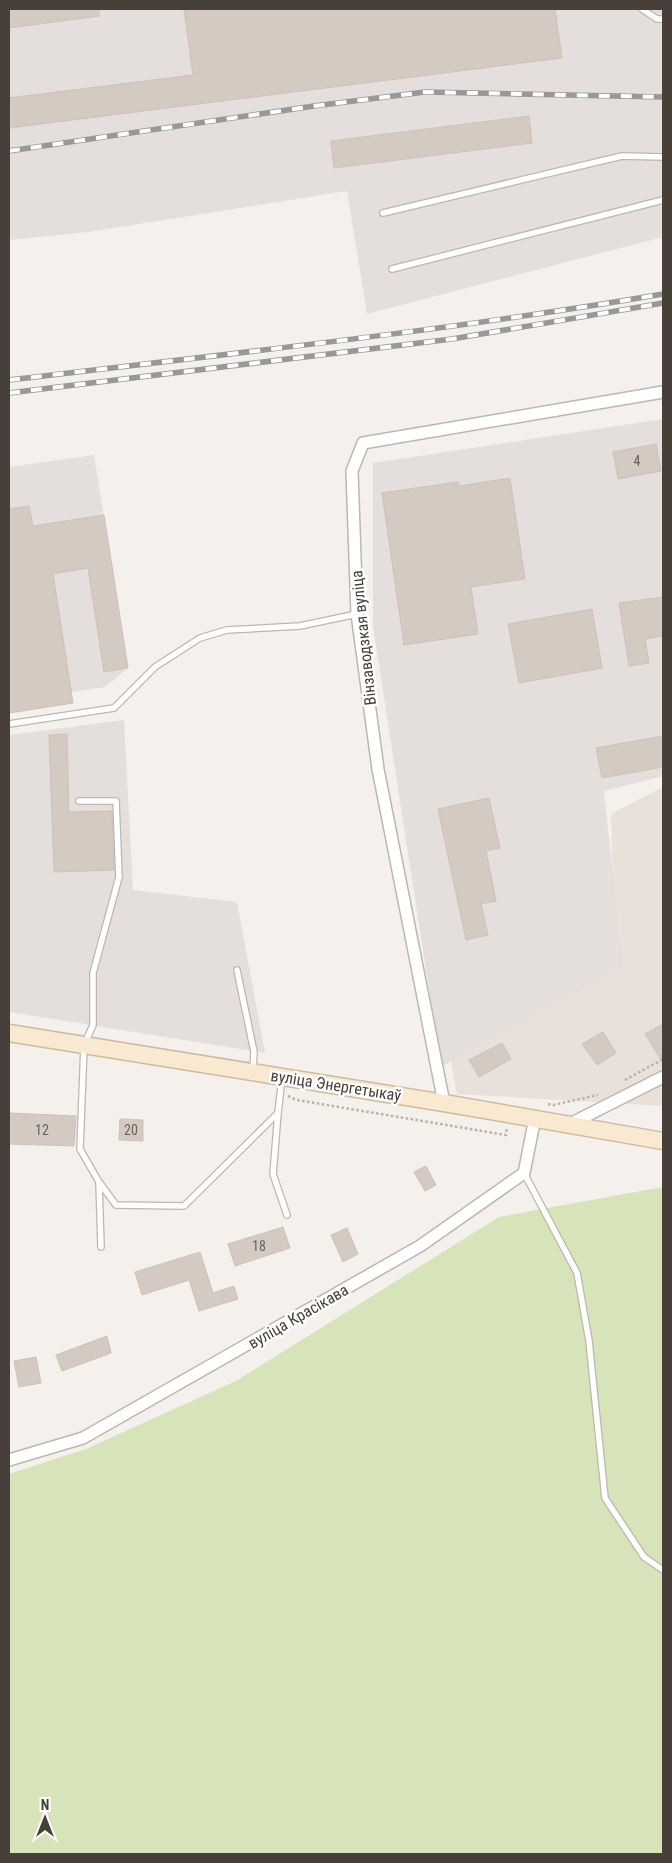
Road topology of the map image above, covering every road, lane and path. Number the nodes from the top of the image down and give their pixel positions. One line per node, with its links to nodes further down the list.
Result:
1 (642, 9): 2 (lane)
2 (663, 19)
3 (663, 157): 5 (lane)
4 (663, 200): 6 (lane)
5 (383, 213)
6 (392, 268)
7 (663, 392): 8 (street, Вінзаводзкая вуліца)
8 (357, 614): 9 (lane); 17 (street, Вінзаводзкая вуліца)
9 (9, 724)
10 (79, 800): 13 (lane)
11 (237, 970): 14 (lane)
12 (9, 1033): 13 (main road, вуліца Энергетыкаў)
13 (84, 1045): 14 (main road, вуліца Энергетыкаў); 23 (lane)
14 (253, 1072): 15 (main road, вуліца Энергетыкаў)
15 (282, 1076): 17 (main road, вуліца Энергетыкаў); 18 (lane)
16 (663, 1077): 20 (street)
17 (444, 1103): 19 (main road, вуліца Энергетыкаў)
18 (278, 1113): 23 (lane); 24 (lane)
19 (535, 1118): 20 (main road, вуліца Энергетыкаў); 22 (street)
20 (570, 1124): 21 (main road, вуліца Энергетыкаў)
21 (663, 1141)
22 (524, 1173): 26 (street, вуліца Красікава); 27 (lane)
23 (100, 1182): 25 (lane)
24 (287, 1215)
25 (101, 1247)
26 (9, 1460)
27 (663, 1570)

